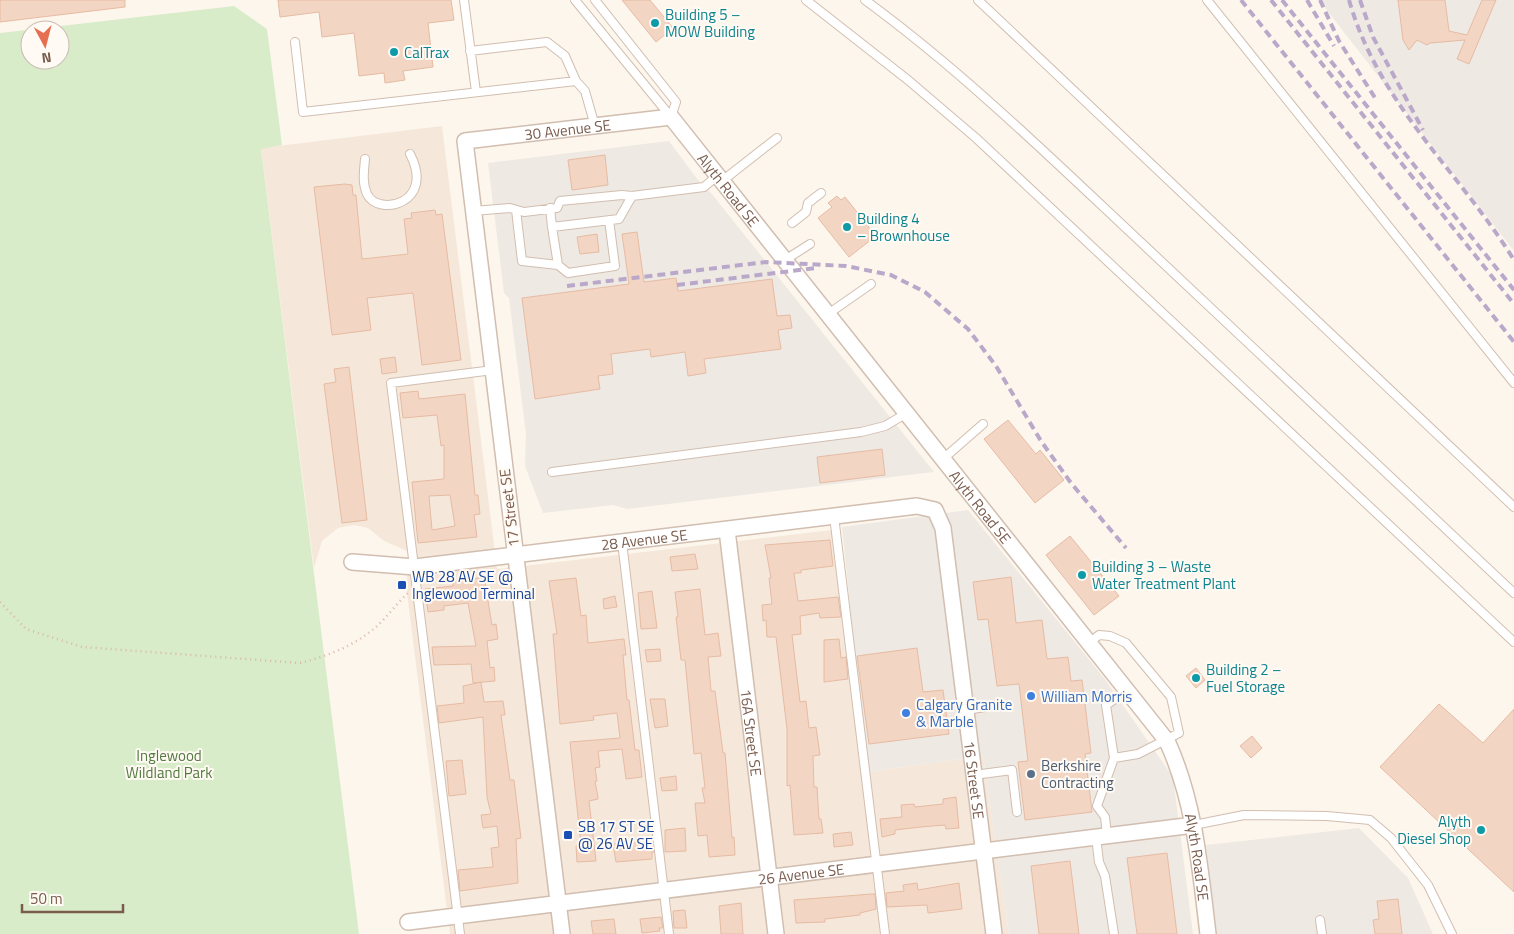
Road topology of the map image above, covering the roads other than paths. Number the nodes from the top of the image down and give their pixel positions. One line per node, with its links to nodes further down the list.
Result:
1 (464, 0): 9 (lane)
2 (575, 0): 12 (lane)
3 (595, 0): 12 (lane)
4 (806, 0): 47 (lane)
5 (866, 0): 46 (lane)
6 (978, 0): 38 (lane)
7 (1208, 0): 33 (lane)
8 (295, 42): 11 (lane)
9 (470, 51): 10 (lane); 11 (lane)
10 (576, 81): 11 (lane); 13 (lane)
11 (476, 92)
12 (671, 117): 13 (street, 30 Avenue SE); 18 (street, Alyth Road SE)
13 (595, 126): 15 (street, 30 Avenue SE)
14 (777, 138): 18 (lane)
15 (465, 141): 23 (street, 17 Street SE)
16 (410, 154): 17 (lane)
17 (366, 159)
18 (720, 178): 20 (lane); 28 (street, Alyth Road SE)
19 (821, 193): 25 (lane)
20 (632, 196): 21 (lane); 24 (lane)
21 (550, 208): 22 (lane); 26 (lane)
22 (516, 210): 23 (lane); 29 (lane)
23 (474, 211): 32 (street, 17 Street SE)
24 (609, 220): 26 (lane); 29 (lane)
25 (792, 223)
26 (552, 227): 29 (lane)
27 (810, 244): 28 (lane)
28 (786, 260): 31 (street, Alyth Road SE)
29 (558, 265)
30 (871, 284): 31 (lane)
31 (828, 314): 34 (street, Alyth Road SE)
32 (493, 370): 43 (street, 17 Street SE); 45 (lane)
33 (1514, 383)
34 (907, 413): 36 (street, Alyth Road SE); 37 (lane)
35 (983, 424): 36 (lane)
36 (943, 459): 48 (street, Alyth Road SE)
37 (552, 472)
38 (1514, 507)
39 (935, 510): 40 (street, 28 Avenue SE); 51 (street, 16 Street SE)
40 (834, 516): 41 (street, 28 Avenue SE); 59 (lane)
41 (727, 530): 42 (street, 28 Avenue SE); 60 (street, 16A Street SE)
42 (622, 542): 43 (street, 28 Avenue SE); 61 (lane)
43 (515, 555): 45 (street, 28 Avenue SE); 62 (street, 17 Street SE)
44 (352, 562): 45 (street, 28 Avenue SE)
45 (415, 567): 63 (lane)
46 (1514, 593)
47 (1514, 642)
48 (1089, 643): 49 (street, Alyth Road SE); 52 (lane)
49 (1127, 691): 52 (street, Alyth Road SE); 53 (lane)
50 (998, 705): 51 (lane)
51 (966, 710): 54 (street, 16 Street SE)
52 (1167, 741): 53 (lane); 56 (street, Alyth Road SE)
53 (1114, 758): 57 (lane)
54 (974, 775): 55 (lane); 58 (street, 16 Street SE)
55 (1017, 812)
56 (1194, 825): 57 (street, 26 Avenue SE); 73 (street, Alyth Road SE); 75 (lane)
57 (1102, 837): 58 (street, 26 Avenue SE); 72 (lane)
58 (984, 851): 59 (street, 26 Avenue SE); 71 (street, 16 Street SE)
59 (876, 864): 60 (street, 26 Avenue SE); 70 (lane)
60 (769, 877): 61 (street, 26 Avenue SE); 69 (street, 16A Street SE)
61 (663, 889): 62 (street, 26 Avenue SE); 68 (lane)
62 (558, 902): 63 (street, 26 Avenue SE); 67 (street, 17 Street SE)
63 (458, 915): 65 (street, 26 Avenue SE); 66 (lane)
64 (1320, 920): 74 (lane)
65 (408, 922)
66 (460, 934)
67 (562, 934)
68 (668, 934)
69 (776, 934)
70 (885, 934)
71 (994, 934)
72 (1114, 934)
73 (1208, 934)
74 (1322, 934)
75 (1452, 934)

